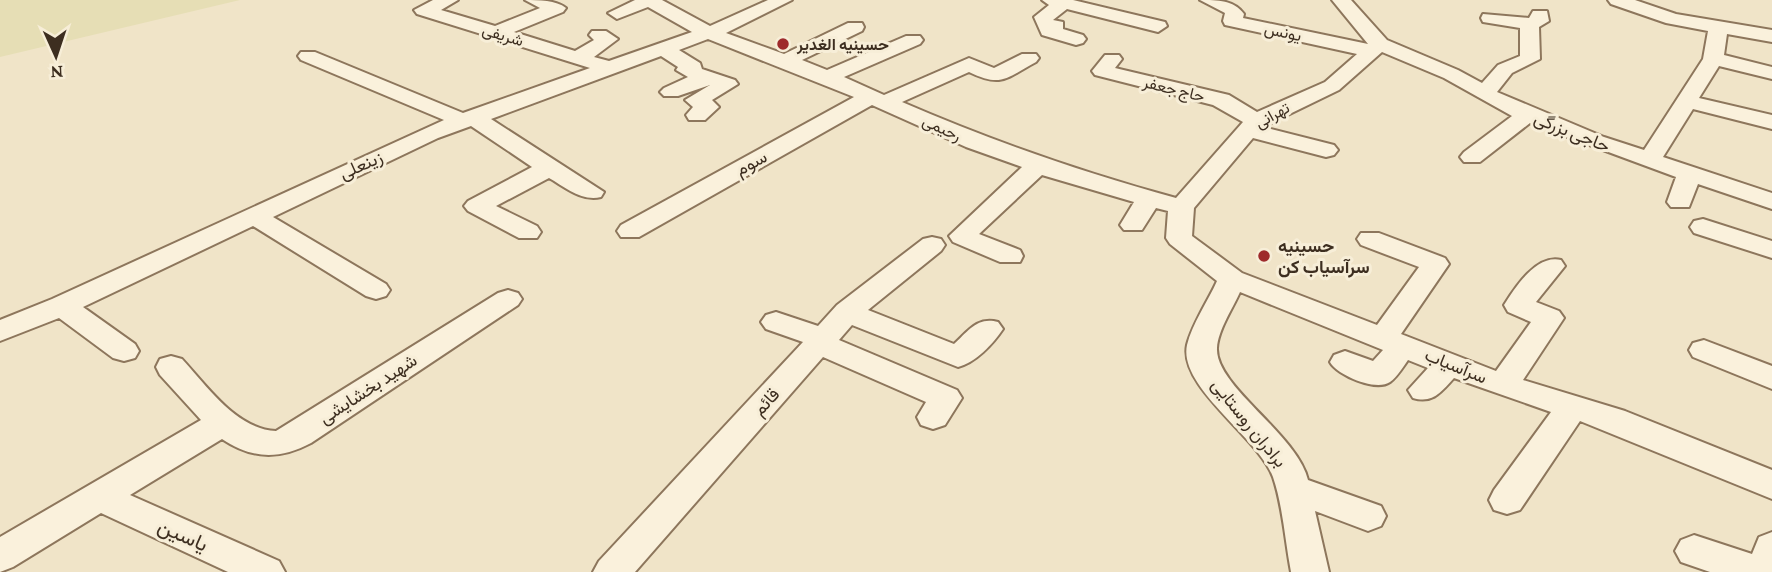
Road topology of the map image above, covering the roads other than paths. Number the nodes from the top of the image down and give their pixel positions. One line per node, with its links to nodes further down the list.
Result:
1 (449, 0): 13 (street, شریفی)
2 (534, 0): 13 (street)
3 (783, 0): 14 (street, زینعلی)
4 (1209, 0): 20 (street, یونس)
5 (1341, 0): 20 (street)
6 (1617, 0): 12 (street)
7 (653, 1): 9 (street); 14 (street, رحیمی)
8 (1058, 2): 17 (street); 18 (street)
9 (617, 13)
10 (1490, 18): 34 (street)
11 (855, 27): 27 (street)
12 (1718, 28): 16 (street); 25 (street)
13 (496, 33): 23 (street, شریفی)
14 (709, 33): 21 (street, زینعلی); 27 (street, رحیمی)
15 (599, 35): 23 (street)
16 (1772, 36)
17 (1076, 38)
18 (1141, 39)
19 (912, 40): 31 (street)
20 (1376, 48): 34 (street, حاجی بزرگی); 44 (street, تهرانی)
21 (663, 49): 28 (street, زینعلی); 30 (street)
22 (307, 56): 42 (street)
23 (578, 58): 28 (street, شریفی)
24 (1029, 58): 32 (street, سوم)
25 (1713, 58): 29 (street); 37 (street)
26 (1112, 59): 44 (street, حاج جعفر)
27 (785, 61): 31 (street, رحیمی)
28 (609, 68): 42 (street, زینعلی)
29 (1772, 73)
30 (706, 76): 35 (street); 40 (street)
31 (828, 77): 36 (street, رحیمی)
32 (939, 79): 33 (street); 36 (street, سوم)
33 (964, 89)
34 (1480, 91): 38 (street); 39 (street, حاجی بزرگی)
35 (671, 92)
36 (880, 99): 45 (street, سوم); 49 (street, رحیمی)
37 (1686, 101): 43 (street); 48 (street)
38 (1454, 105)
39 (1528, 114): 47 (street); 48 (street, حاجی بزرگی)
40 (697, 115)
41 (789, 117): 45 (street)
42 (467, 118): 50 (street); 57 (street, زینعلی)
43 (1772, 122)
44 (1252, 125): 46 (street); 56 (street, تهرانی)
45 (813, 129): 60 (street, سوم)
46 (1326, 149)
47 (1472, 157)
48 (1649, 161): 51 (street, حاجی بزرگی)
49 (1038, 165): 53 (street, رحیمی); 65 (street)
50 (549, 168): 52 (street); 61 (street)
51 (1689, 175): 54 (street, حاجی بزرگی); 55 (street)
52 (592, 192)
53 (1149, 198): 56 (street, رحیمی); 58 (street)
54 (1772, 201)
55 (1679, 202)
56 (1181, 207): 67 (street, سرآسیاب)
57 (252, 215): 68 (street); 70 (street, زینعلی)
58 (1133, 225)
59 (1703, 227): 64 (street)
60 (629, 230)
61 (528, 232)
62 (1370, 240): 76 (street)
63 (932, 245): 71 (street, قائم)
64 (1772, 250)
65 (1010, 256)
66 (1551, 266): 83 (street)
67 (1232, 279): 76 (street, سرآسیاب); 89 (street, برادران روستایی)
68 (376, 290)
69 (508, 299): 87 (street, شهید بخشایشی)
70 (62, 306): 74 (street, زینعلی); 78 (street)
71 (847, 312): 73 (street); 75 (street, قائم)
72 (776, 322): 75 (street)
73 (988, 329)
74 (0, 331)
75 (821, 341): 86 (street); 97 (street, قائم)
76 (1394, 341): 79 (street); 80 (street, سرآسیاب)
77 (1704, 350): 82 (street)
78 (124, 351)
79 (1345, 362)
80 (1450, 364): 83 (street, سرآسیاب); 84 (street)
81 (171, 367): 87 (street, شهید بخشایشی)
82 (1772, 378)
83 (1503, 385): 85 (street, سرآسیاب)
84 (1424, 390)
85 (1572, 407): 88 (street, سرآسیاب); 91 (street)
86 (933, 417)
87 (224, 422): 90 (street)
88 (1772, 485)
89 (1294, 489): 92 (street); 98 (street, برادران روستایی)
90 (99, 497): 95 (street); 96 (street, یاسین)
91 (1507, 500)
92 (1368, 516)
93 (1772, 548): 100 (street)
94 (1694, 551): 99 (street)
95 (0, 556)
96 (266, 572)
97 (612, 572)
98 (1310, 572)
99 (1758, 572)
100 (1766, 572)

